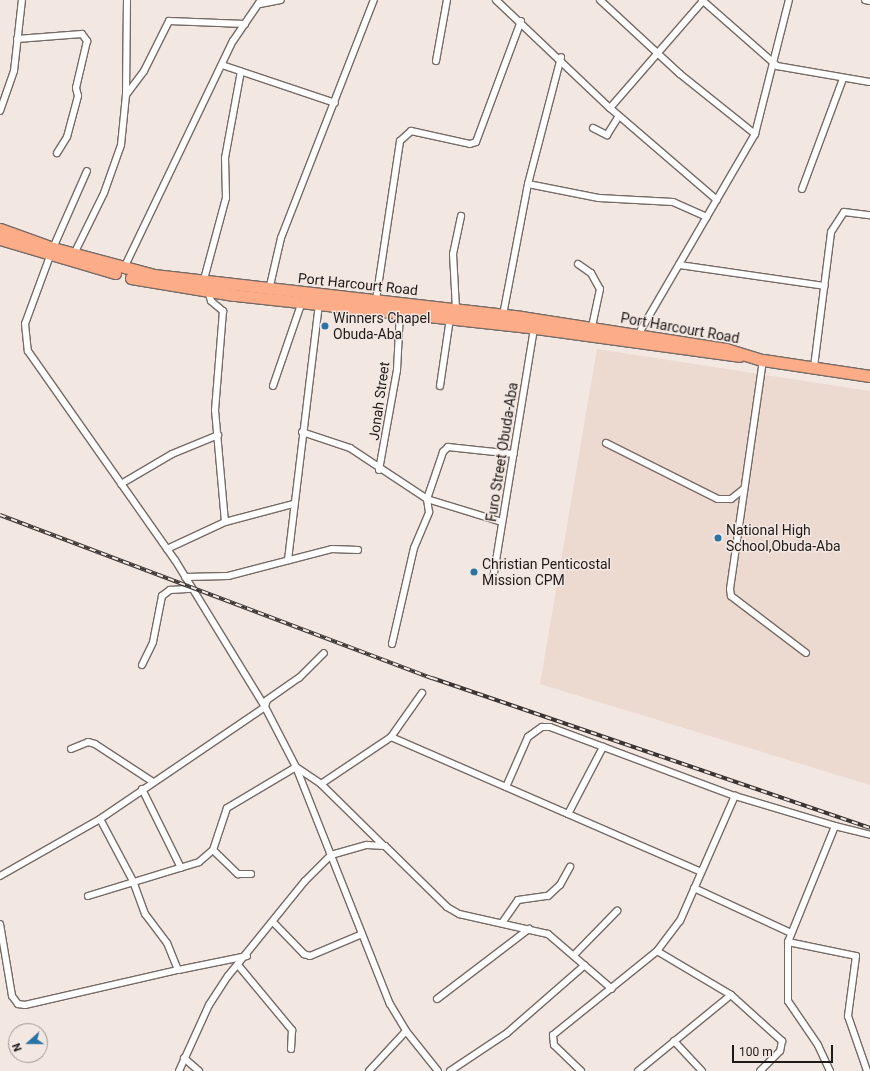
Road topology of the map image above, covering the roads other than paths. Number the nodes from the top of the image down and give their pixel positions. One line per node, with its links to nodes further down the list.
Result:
1 (22, 0): 15 (street)
2 (126, 0): 24 (street)
3 (281, 0): 12 (street)
4 (374, 0): 25 (street)
5 (447, 0): 18 (street)
6 (496, 0): 13 (street)
7 (600, 0): 16 (street)
8 (789, 0): 19 (street)
9 (865, 0): 11 (street)
10 (702, 1): 16 (street); 19 (street)
11 (870, 1)
12 (260, 2): 14 (street)
13 (521, 21): 17 (street); 50 (street)
14 (245, 24): 20 (street); 24 (street)
15 (18, 39): 27 (street); 31 (street)
16 (658, 53): 26 (street); 30 (street)
17 (561, 58): 26 (street); 33 (street)
18 (436, 61)
19 (773, 64): 22 (street); 30 (street)
20 (222, 65): 21 (street); 46 (street)
21 (242, 71): 25 (street); 48 (street)
22 (843, 79): 23 (street); 34 (street)
23 (870, 82)
24 (126, 95): 42 (street)
25 (335, 103): 49 (street)
26 (610, 108): 28 (street)
27 (0, 111)
28 (619, 116): 29 (street); 35 (street)
29 (593, 128)
30 (755, 134): 35 (street)
31 (57, 153)
32 (88, 171): 41 (street)
33 (528, 184): 38 (street); 55 (street)
34 (802, 189)
35 (717, 200): 38 (street)
36 (870, 215): 47 (street)
37 (461, 216): 54 (street)
38 (707, 217): 45 (street)
39 (0, 229): 41 (highway, Port Harcourt Road)
40 (0, 239): 41 (highway, Port Harcourt Road)
41 (52, 252): 42 (highway, Port Harcourt Road); 43 (highway, Port Harcourt Road); 70 (street)
42 (74, 254): 43 (highway, Port Harcourt Road)
43 (95, 264): 46 (highway, Port Harcourt Road); 48 (highway, Port Harcourt Road)
44 (578, 264): 57 (street)
45 (679, 265): 47 (street); 58 (street)
46 (124, 268): 48 (highway, Port Harcourt Road)
47 (824, 286): 61 (street)
48 (206, 287): 49 (highway, Port Harcourt Road); 51 (highway, Port Harcourt Road); 66 (street)
49 (269, 290): 50 (highway, Port Harcourt Road)
50 (376, 300): 54 (highway, Port Harcourt Road)
51 (302, 302): 52 (highway, Port Harcourt Road); 63 (street)
52 (318, 304): 53 (highway, Port Harcourt Road); 65 (street)
53 (400, 312): 54 (highway, Port Harcourt Road); 69 (street, Jonah Street)
54 (453, 314): 55 (highway, Port Harcourt Road); 56 (highway, Port Harcourt Road); 64 (street)
55 (503, 315): 57 (highway, Port Harcourt Road)
56 (534, 328): 59 (highway, Port Harcourt Road); 68 (street, Furo Street Obuda-Aba)
57 (592, 328): 58 (highway, Port Harcourt Road)
58 (638, 335): 59 (highway, Port Harcourt Road)
59 (749, 356): 60 (highway)
60 (763, 360): 61 (highway); 71 (street)
61 (814, 367): 62 (highway)
62 (870, 376)
63 (272, 386)
64 (440, 386)
65 (302, 432): 69 (street); 73 (street)
66 (218, 436): 70 (street); 74 (street)
67 (606, 443): 71 (street)
68 (514, 454): 72 (street); 75 (street, Furo Street Obuda-Aba)
69 (379, 470): 72 (street)
70 (121, 484): 76 (street)
71 (744, 489): 83 (street)
72 (427, 499): 75 (street); 82 (street)
73 (293, 504): 74 (street); 78 (street)
74 (225, 522): 76 (street)
75 (502, 522): 80 (street, Furo Street Obuda-Aba)
76 (167, 549): 79 (street)
77 (358, 550): 78 (street)
78 (288, 560): 79 (street)
79 (185, 577): 81 (street)
80 (493, 579)
81 (192, 589): 85 (street); 87 (street)
82 (392, 644)
83 (806, 652)
84 (324, 653): 87 (street)
85 (142, 665)
86 (422, 693): 88 (street)
87 (265, 707): 91 (street); 92 (street)
88 (391, 737): 93 (street); 94 (street)
89 (603, 747): 94 (street); 96 (street); 97 (street)
90 (71, 749): 92 (street)
91 (296, 767): 93 (street); 102 (street); 103 (street)
92 (154, 782): 95 (street)
93 (320, 784): 101 (street)
94 (506, 787): 97 (street)
95 (142, 789): 98 (street); 105 (street)
96 (735, 796): 99 (street); 106 (street)
97 (568, 814): 106 (street)
98 (100, 819): 108 (street); 109 (street)
99 (835, 826): 100 (street); 117 (street)
100 (870, 835)
101 (382, 844): 103 (street); 114 (street)
102 (213, 850): 105 (street); 107 (street)
103 (331, 855): 113 (street); 118 (street)
104 (570, 867): 114 (street)
105 (181, 868): 109 (street)
106 (699, 871): 110 (street)
107 (251, 874)
108 (0, 876)
109 (133, 881): 111 (street); 125 (street)
110 (694, 888): 117 (street); 120 (street)
111 (88, 896)
112 (617, 910): 121 (street)
113 (273, 922): 118 (street); 122 (street)
114 (502, 923): 116 (street)
115 (0, 924): 125 (street)
116 (529, 929): 121 (street); 128 (street)
117 (791, 933): 119 (street)
118 (362, 934): 129 (street)
119 (788, 942): 142 (street); 143 (street)
120 (657, 951): 126 (street); 127 (street)
121 (574, 954): 124 (street)
122 (247, 956): 123 (street); 125 (street)
123 (238, 965): 131 (street); 132 (street)
124 (585, 965): 126 (street); 137 (street)
125 (178, 970)
126 (612, 989): 138 (street)
127 (731, 996): 130 (street); 141 (street)
128 (437, 999)
129 (406, 1031): 135 (street); 136 (street)
130 (674, 1041): 139 (street); 140 (street)
131 (291, 1049)
132 (184, 1058): 133 (street); 134 (street)
133 (179, 1071)
134 (199, 1071)
135 (369, 1071)
136 (438, 1071)
137 (450, 1071)
138 (581, 1071)
139 (638, 1071)
140 (702, 1071)
141 (760, 1071)
142 (830, 1071)
143 (867, 1071)

